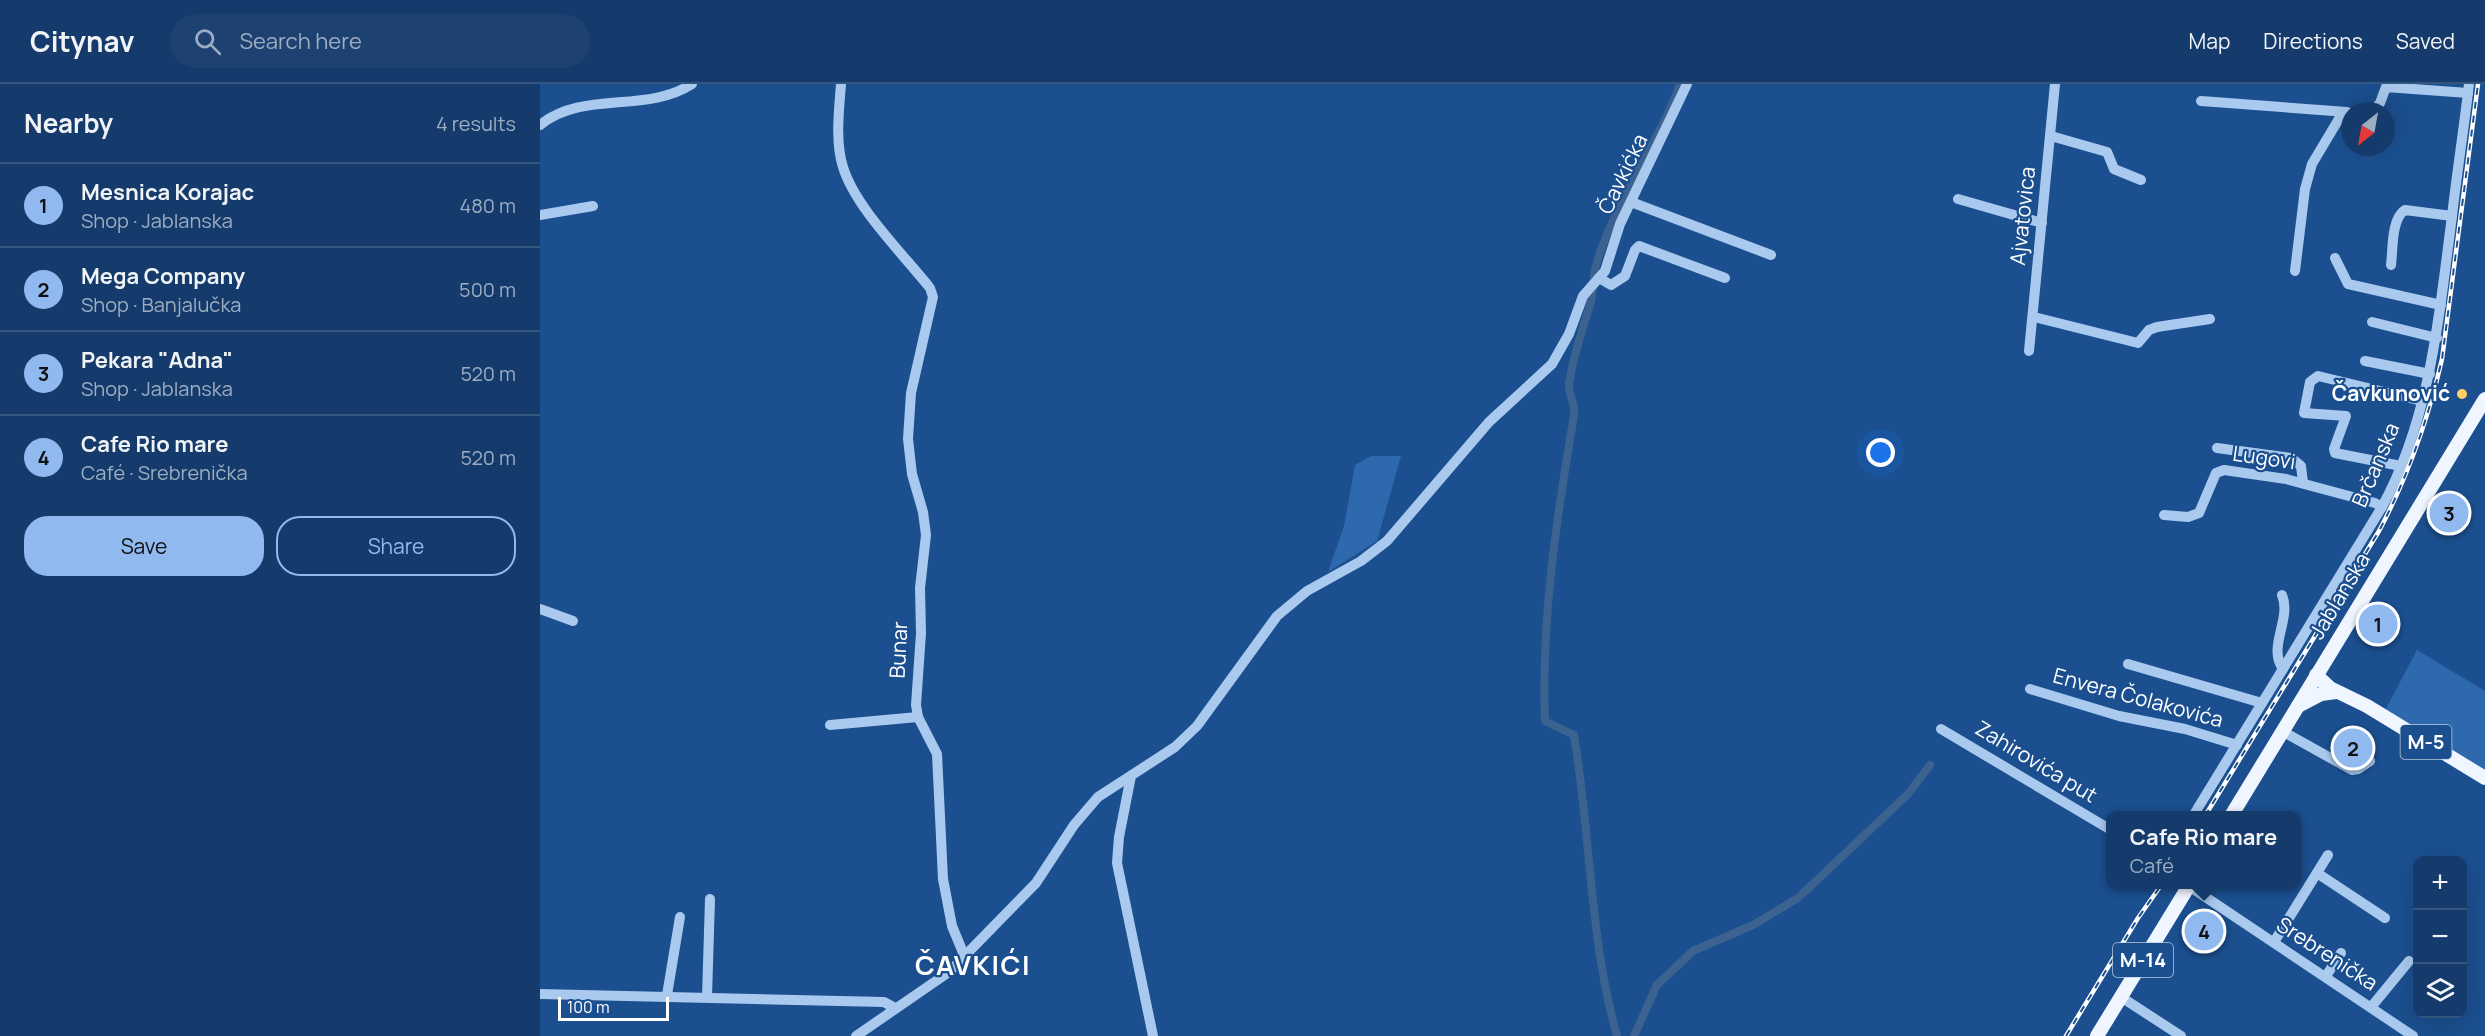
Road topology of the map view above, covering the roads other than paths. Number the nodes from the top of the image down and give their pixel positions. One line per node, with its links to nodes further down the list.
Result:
1 (692, 84): 11 (street)
2 (841, 84): 52 (street, Bunar)
3 (1687, 84): 15 (street, Čavkićka)
4 (2055, 84): 12 (street, Ajvatovica)
5 (2385, 86): 6 (street); 8 (street)
6 (2469, 88): 18 (street, Brčanska)
7 (2201, 101): 9 (street)
8 (2380, 102)
9 (2341, 112)
10 (2341, 121): 23 (street)
11 (540, 124)
12 (2051, 136): 13 (street); 19 (street, Ajvatovica)
13 (2141, 180)
14 (1958, 199): 19 (street)
15 (1631, 202): 20 (street); 25 (street, Čavkićka)
16 (593, 206): 17 (street)
17 (540, 215)
18 (2451, 216): 22 (street); 26 (street, Brčanska)
19 (2042, 223): 27 (street, Ajvatovica)
20 (1771, 255)
21 (2335, 258): 26 (street)
22 (2391, 265)
23 (2295, 271)
24 (1725, 278): 25 (street)
25 (1598, 280): 58 (street, Čavkićka)
26 (2441, 305): 30 (street, Brčanska)
27 (2034, 317): 28 (street); 31 (street, Ajvatovica)
28 (2210, 319)
29 (2372, 322): 30 (street)
30 (2436, 338): 33 (street, Brčanska)
31 (2029, 351)
32 (2365, 361): 33 (street)
33 (2430, 375): 35 (street, Brčanska)
34 (2485, 399): 46 (main road, Jablanska)
35 (2422, 401): 37 (street, Brčanska); 37 (street)
36 (2217, 448): 38 (street)
37 (2401, 466): 39 (street, Brčanska)
38 (2303, 483): 39 (street, Lugovi); 40 (street, Lugovi)
39 (2382, 507): 45 (street, Brčanska)
40 (2164, 515)
41 (2282, 595): 45 (street)
42 (540, 609): 43 (street)
43 (573, 621)
44 (2128, 664): 49 (street)
45 (2283, 669): 49 (street, Brčanska)
46 (2318, 673): 48 (main road, M-5); 50 (main road, M-5); 51 (main road, Jablanska)
47 (2030, 689): 56 (street, Envera Čolakovića)
48 (2336, 692): 50 (main road, M-5); 51 (main road)
49 (2262, 703): 56 (street, Brčanska)
50 (2367, 706): 59 (main road, M-5)
51 (2297, 708): 55 (main road, Jablanska)
52 (918, 717): 53 (street); 72 (street, Bunar)
53 (830, 725)
54 (1941, 729): 62 (street, Zahirovića put)
55 (2282, 731): 57 (street); 61 (main road, Jablanska)
56 (2237, 745): 60 (street, Brčanska)
57 (2370, 761)
58 (1131, 776): 72 (street, Čavkićka); 82 (street)
59 (2485, 778)
60 (2196, 811)
61 (2234, 811)
62 (2106, 827)
63 (2328, 855): 64 (street)
64 (2317, 873): 69 (street); 70 (street)
65 (2186, 889): 78 (main road, M-14)
66 (2194, 889): 70 (street, Srebrenička)
67 (710, 899): 77 (street)
68 (680, 917): 76 (street)
69 (2385, 918)
70 (2274, 942): 74 (street, Srebrenička)
71 (2341, 953): 74 (street)
72 (964, 955): 80 (street, Čavkićka)
73 (2409, 961): 79 (street)
74 (2326, 976): 79 (street, Srebrenička)
75 (540, 994): 76 (street)
76 (667, 995): 77 (street)
77 (707, 997): 80 (street)
78 (2121, 997): 83 (main road, M-14); 84 (street)
79 (2372, 1006): 85 (street, Srebrenička)
80 (895, 1008): 81 (street, Čavkićka)
81 (856, 1036)
82 (1153, 1036)
83 (2097, 1036)
84 (2181, 1036)
85 (2413, 1036)

